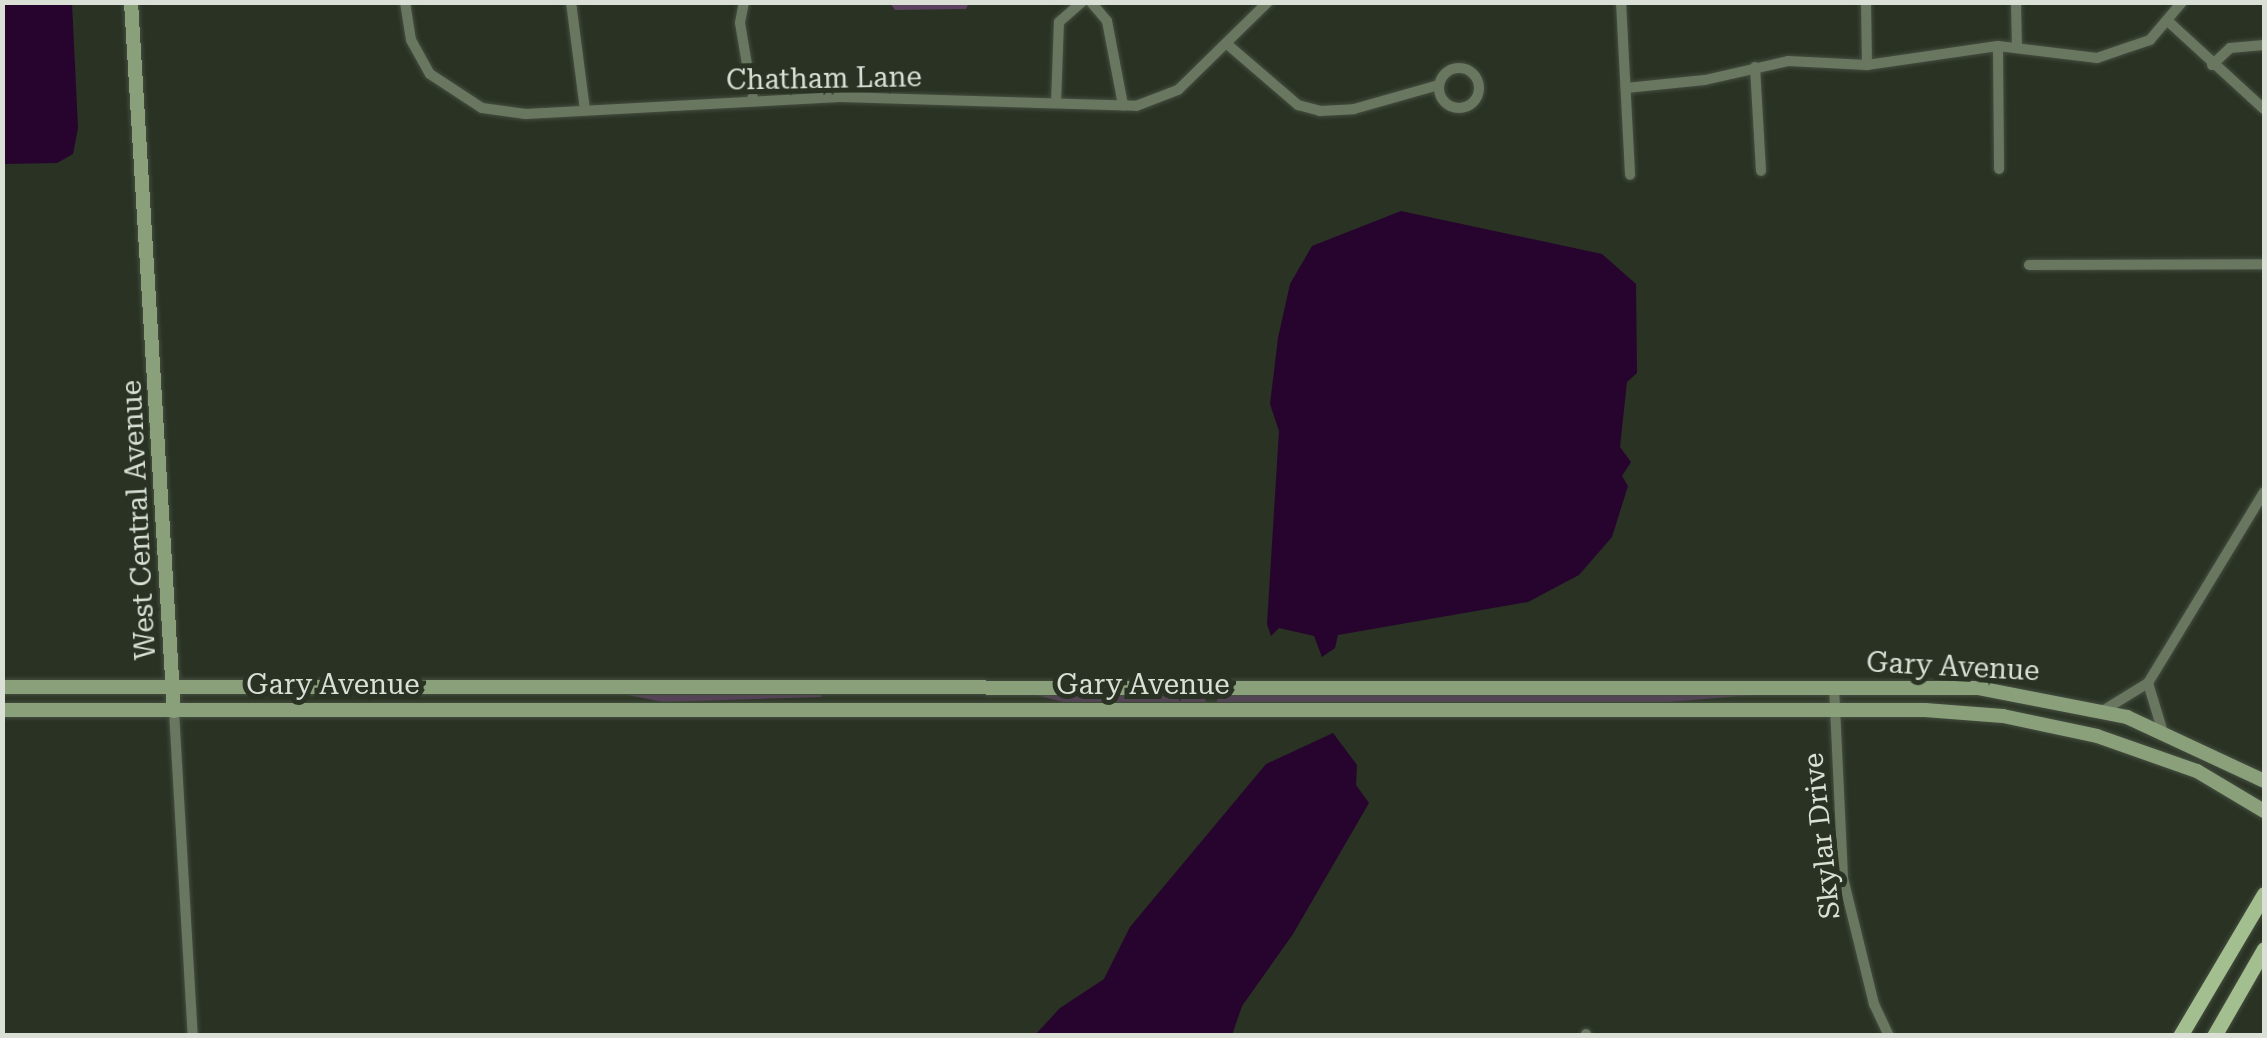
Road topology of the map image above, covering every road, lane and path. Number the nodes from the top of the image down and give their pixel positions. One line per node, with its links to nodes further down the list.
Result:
1 (131, 2): 34 (main road, West Central Avenue)
2 (405, 2): 26 (street, Chatham Lane)
3 (570, 2): 26 (street)
4 (744, 2): 22 (street)
5 (1082, 2): 23 (street)
6 (1091, 2): 24 (street)
7 (1268, 2): 13 (street, Chatham Lane)
8 (1622, 2): 21 (street)
9 (1866, 2): 18 (street)
10 (2016, 2): 16 (street)
11 (2182, 2): 12 (street)
12 (2170, 23): 16 (street); 17 (street)
13 (1227, 44): 20 (street); 24 (street, Chatham Lane)
14 (2264, 44): 17 (street)
15 (1998, 46): 16 (street); 18 (street); 27 (street)
16 (2017, 48)
17 (2212, 64): 25 (street)
18 (1867, 65): 19 (street)
19 (1755, 67): 21 (street); 28 (street)
20 (1439, 86)
21 (1626, 88): 29 (street)
22 (753, 100): 23 (street, Chatham Lane); 26 (street, Chatham Lane)
23 (1056, 103): 24 (street, Chatham Lane)
24 (1122, 106)
25 (2264, 109)
26 (585, 110)
27 (1999, 169)
28 (1761, 171)
29 (1630, 175)
30 (2264, 264): 31 (street)
31 (2029, 265)
32 (2264, 492): 33 (street)
33 (2148, 682): 40 (street); 41 (street)
34 (173, 686): 35 (main road, Gary Avenue); 36 (main road, Gary Avenue); 38 (main road, West Central Avenue)
35 (1834, 686): 39 (street, Skylar Drive); 40 (main road, Gary Avenue)
36 (2, 687)
37 (2, 710): 38 (main road, Gary Avenue)
38 (174, 710): 39 (main road, Gary Avenue); 46 (street, West Central Avenue)
39 (1833, 710): 43 (main road, Gary Avenue); 47 (street, Skylar Drive)
40 (2104, 710): 41 (main road, Gary Avenue)
41 (2162, 729): 42 (main road, Gary Avenue)
42 (2264, 781)
43 (2264, 810)
44 (2264, 894): 48 (main road)
45 (2264, 949): 49 (main road)
46 (193, 1036)
47 (1889, 1036)
48 (2180, 1036)
49 (2214, 1036)

